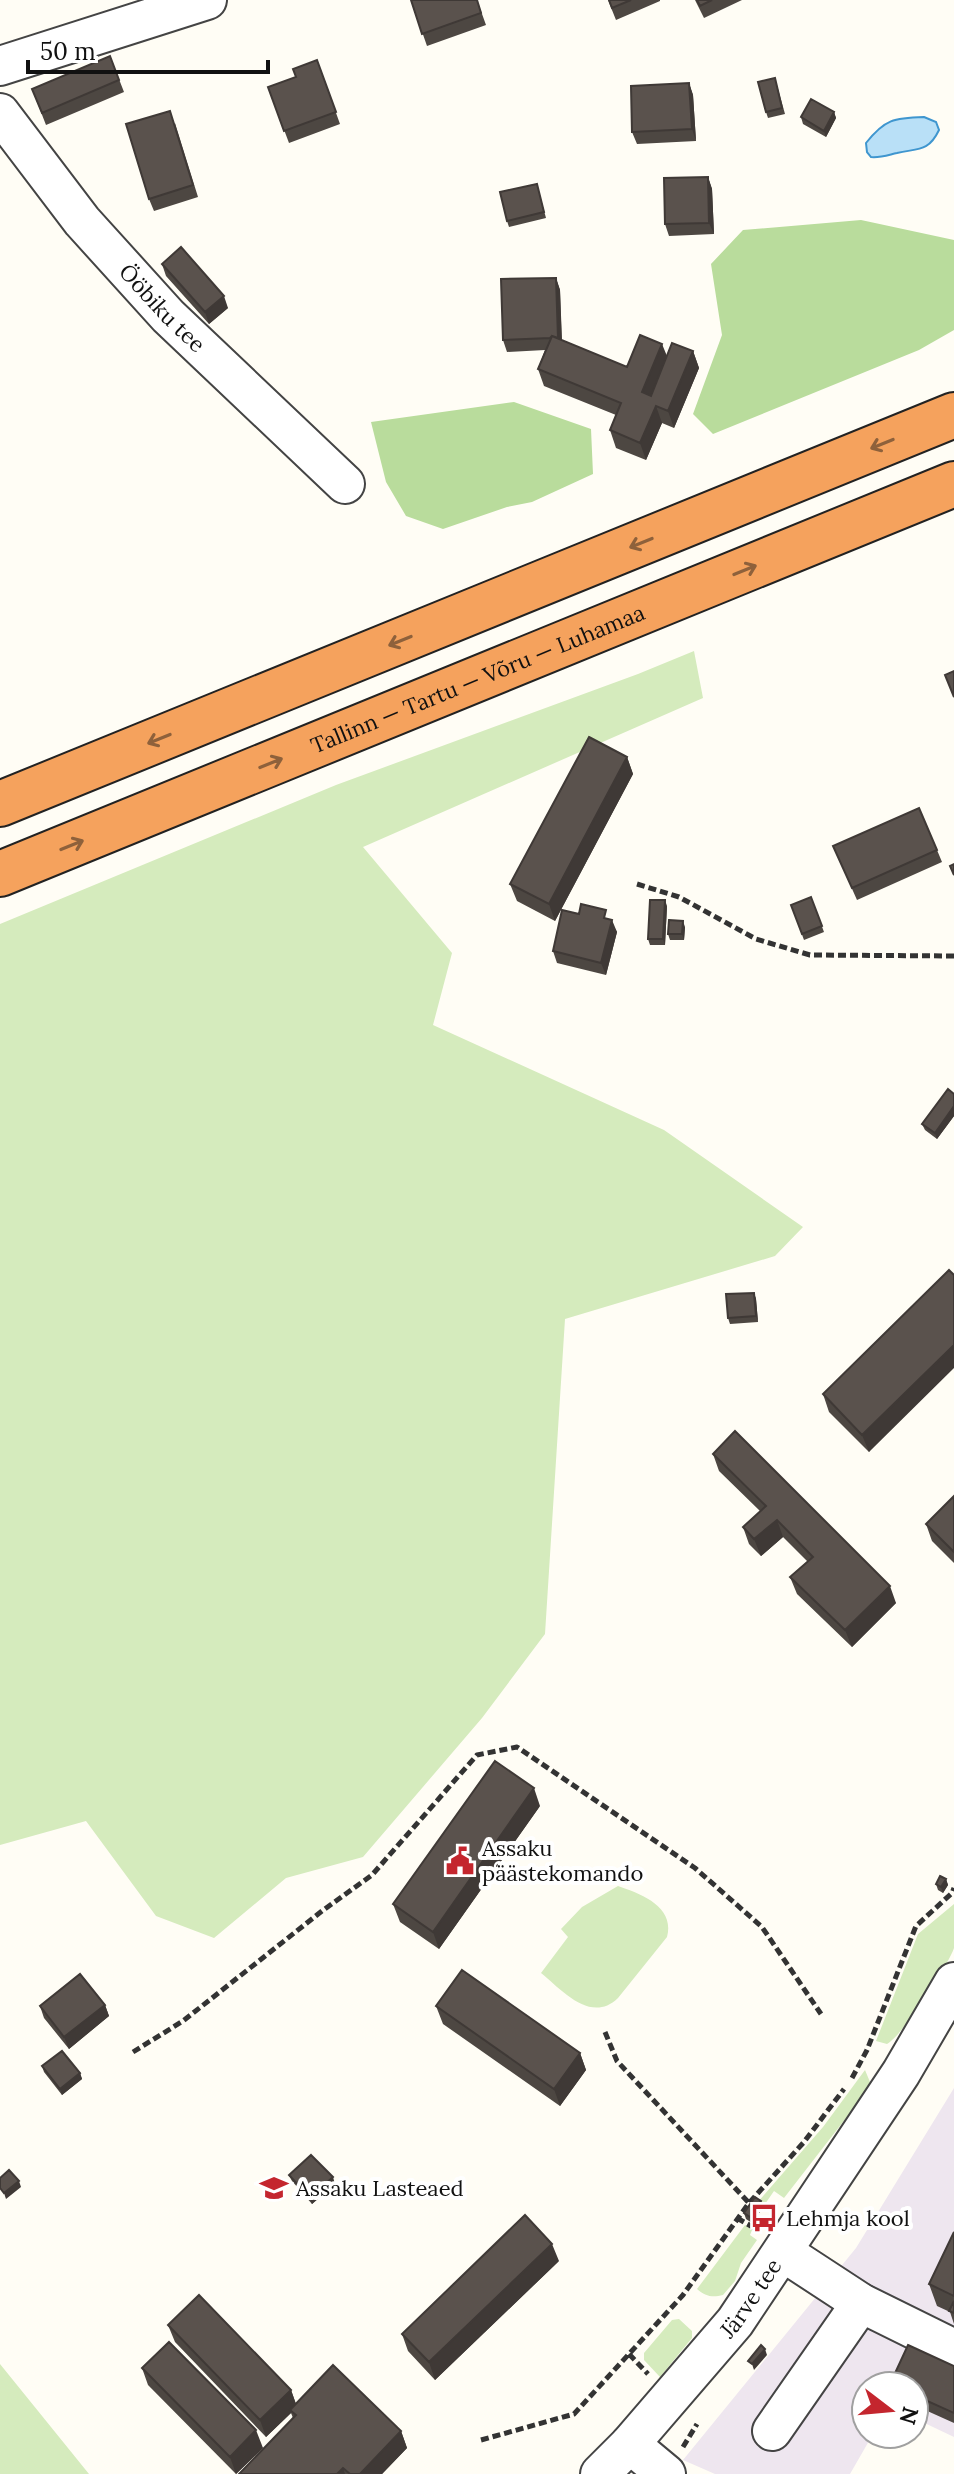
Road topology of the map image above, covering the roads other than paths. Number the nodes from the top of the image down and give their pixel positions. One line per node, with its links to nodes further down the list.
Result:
1 (207, 0): 2 (street)
2 (0, 66)
3 (0, 113): 5 (street, Ööbiku tee)
4 (954, 415): 9 (highway, one-way to 9)
5 (345, 484)
6 (954, 484): 8 (highway, Tallinn — Tartu — Võru — Luhamaa)
7 (954, 500): 8 (highway)
8 (855, 525): 10 (highway, Tallinn — Tartu — Võru — Luhamaa, one-way to 8)
9 (0, 804)
10 (0, 874)
11 (954, 1982): 12 (street, Järve tee)
12 (783, 2252): 13 (street); 16 (street, Järve tee)
13 (861, 2303): 14 (street); 15 (street)
14 (954, 2349)
15 (772, 2431)
16 (630, 2444): 17 (street); 18 (street, Järve tee)
17 (671, 2467)
18 (600, 2474)

